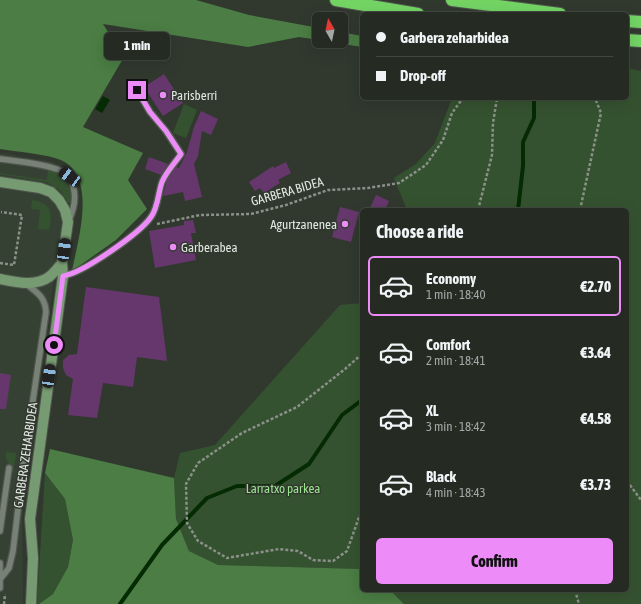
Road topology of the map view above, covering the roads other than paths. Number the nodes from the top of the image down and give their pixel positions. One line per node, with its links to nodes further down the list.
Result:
1 (336, 0): 3 (highway)
2 (452, 0): 4 (highway)
3 (406, 12)
4 (545, 12)
5 (629, 21): 6 (highway)
6 (641, 22)
7 (629, 40): 8 (highway)
8 (641, 41)
9 (137, 90): 14 (lane)
10 (0, 159): 12 (lane)
11 (0, 182): 12 (street, GARBERA ZEHARBIDEA)
12 (68, 222): 13 (street, GARBERA ZEHARBIDEA)
13 (62, 263): 14 (street, GARBERA ZEHARBIDEA); 16 (street)
14 (63, 276): 22 (street, GARBERA ZEHARBIDEA)
15 (0, 279): 16 (street)
16 (24, 283): 20 (lane)
17 (9, 468): 18 (lane)
18 (0, 531)
19 (0, 564): 20 (lane)
20 (1, 578): 21 (lane)
21 (0, 588)
22 (31, 604)

